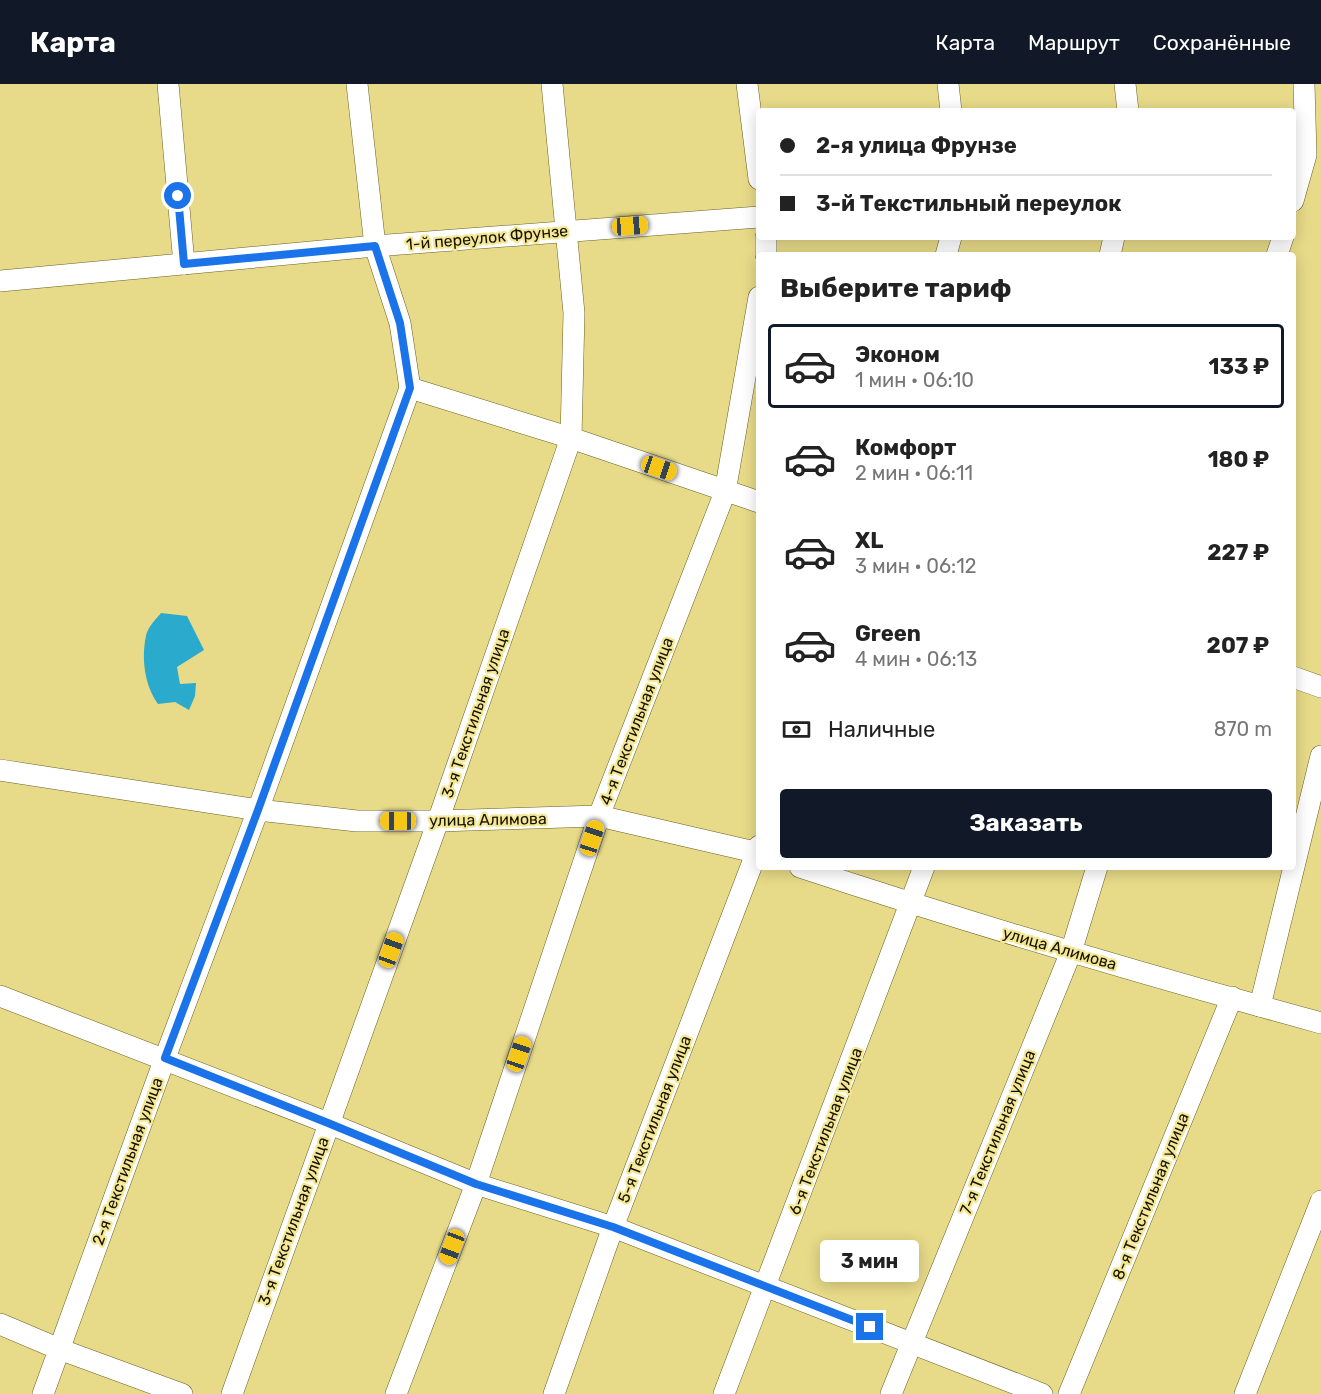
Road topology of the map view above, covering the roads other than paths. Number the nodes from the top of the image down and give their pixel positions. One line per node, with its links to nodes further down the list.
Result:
1 (168, 84): 16 (street)
2 (357, 84): 15 (street)
3 (552, 84): 14 (street, 3-я Текстильная улица)
4 (747, 84): 11 (street)
5 (948, 84): 8 (street)
6 (1125, 84): 9 (street)
7 (1304, 84): 10 (street)
8 (951, 108)
9 (1128, 108)
10 (1307, 154): 12 (street)
11 (756, 155)
12 (1296, 191)
13 (756, 217): 14 (street, 1-й переулок Фрунзе)
14 (566, 230): 15 (street, 1-й переулок Фрунзе); 20 (street, 3-я Текстильная улица)
15 (375, 246): 16 (street, 1-й переулок Фрунзе); 19 (street)
16 (184, 264): 17 (street, 1-й переулок Фрунзе)
17 (0, 281)
18 (756, 314): 21 (street, 4-я Текстильная улица)
19 (410, 388): 20 (street); 27 (street, 2-я Текстильная улица)
20 (570, 438): 21 (street); 29 (street, 3-я Текстильная улица)
21 (725, 492): 22 (street); 28 (street, 4-я Текстильная улица)
22 (756, 501)
23 (1296, 678): 24 (street)
24 (1321, 687)
25 (1321, 756): 32 (street)
26 (0, 770): 27 (street, улица Алимова)
27 (258, 810): 29 (street, улица Алимова); 43 (street, 2-я Текстильная улица)
28 (599, 816): 29 (street, улица Алимова); 30 (street, улица Алимова); 45 (street, 4-я Текстильная улица)
29 (438, 821): 44 (street, 3-я Текстильная улица)
30 (756, 850)
31 (756, 855): 47 (street, 5-я Текстильная улица)
32 (1296, 858)
33 (809, 870): 37 (street, улица Алимова)
34 (923, 870): 37 (street, 6-я Текстильная улица)
35 (1096, 870): 38 (street, 7-я Текстильная улица)
36 (1293, 870): 41 (street)
37 (911, 904): 38 (street, улица Алимова); 48 (street, 6-я Текстильная улица)
38 (1071, 952): 40 (street, улица Алимова); 50 (street, 7-я Текстильная улица)
39 (0, 996): 43 (street)
40 (1232, 997): 41 (street, улица Алимова); 60 (street, 8-я Текстильная улица)
41 (1260, 1006): 42 (street, улица Алимова)
42 (1321, 1023)
43 (165, 1058): 44 (street); 51 (street, 2-я Текстильная улица)
44 (328, 1123): 45 (street); 54 (street, 3-я Текстильная улица)
45 (476, 1184): 47 (street); 55 (street, 4-я Текстильная улица)
46 (1321, 1201): 61 (street)
47 (613, 1227): 48 (street); 56 (street, 5-я Текстильная улица)
48 (766, 1286): 50 (street); 57 (street, 6-я Текстильная улица)
49 (0, 1324): 51 (street)
50 (911, 1343): 58 (street, 7-я Текстильная улица); 59 (street)
51 (59, 1349): 52 (street, 2-я Текстильная улица); 53 (street)
52 (43, 1394)
53 (182, 1394)
54 (231, 1394)
55 (396, 1394)
56 (554, 1394)
57 (724, 1394)
58 (891, 1394)
59 (1042, 1394)
60 (1069, 1394)
61 (1245, 1394)

